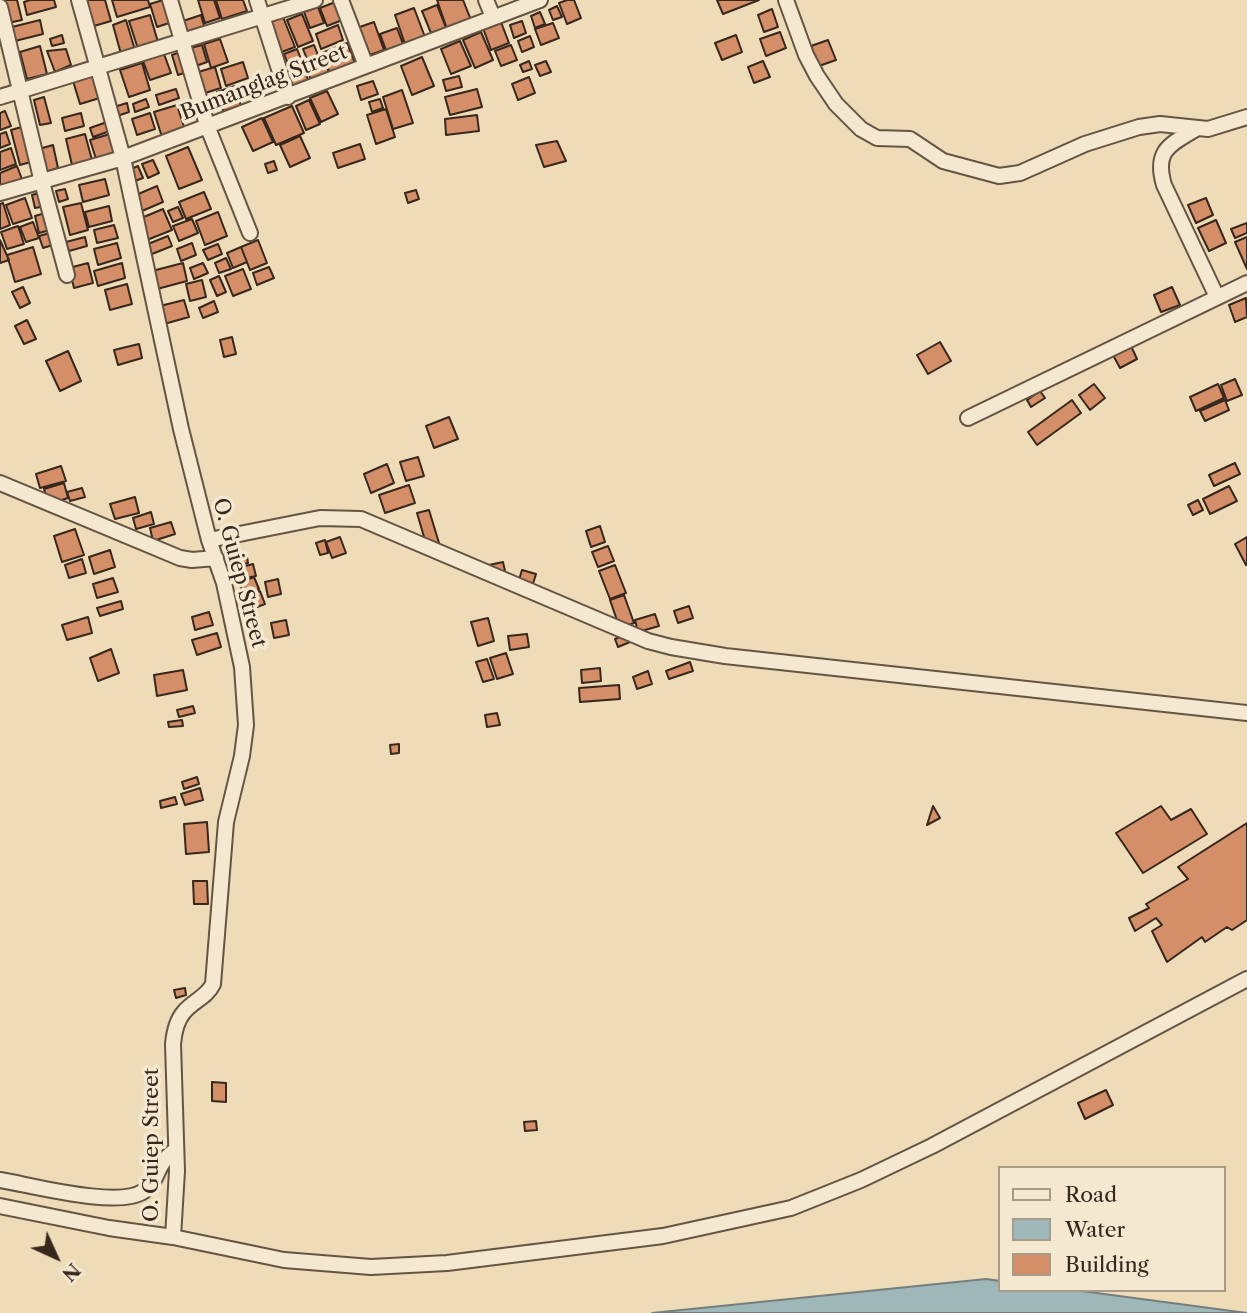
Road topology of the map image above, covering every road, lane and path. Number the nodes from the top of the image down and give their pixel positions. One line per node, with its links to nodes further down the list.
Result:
1 (79, 0): 13 (street, O. Guiep Street)
2 (170, 0): 12 (street)
3 (257, 0): 10 (street)
4 (314, 0): 10 (street)
5 (341, 0): 14 (street)
6 (486, 0): 11 (street)
7 (540, 0): 11 (street, Bumanglag Street)
8 (786, 0): 20 (street)
9 (0, 7): 15 (street)
10 (262, 17): 12 (street); 17 (street)
11 (493, 17): 14 (street, Bumanglag Street)
12 (183, 41): 13 (street); 19 (street)
13 (99, 65): 15 (street); 21 (street, O. Guiep Street)
14 (366, 66): 17 (street, Bumanglag Street)
15 (21, 89): 16 (street); 22 (street)
16 (0, 97)
17 (288, 97): 19 (street, Bumanglag Street)
18 (1247, 117): 20 (street)
19 (208, 128): 21 (street, Bumanglag Street); 24 (street)
20 (1196, 129): 27 (street)
21 (123, 158): 22 (street, Bumanglag Street); 30 (street, O. Guiep Street)
22 (42, 182): 23 (street, Bumanglag Street); 25 (street)
23 (0, 193)
24 (250, 233)
25 (67, 275)
26 (1247, 283): 27 (street)
27 (1217, 297): 28 (street)
28 (968, 418)
29 (0, 483): 31 (street)
30 (209, 540): 31 (street, O. Guiep Street); 32 (street)
31 (216, 558): 34 (street, O. Guiep Street)
32 (1247, 713)
33 (1247, 979): 37 (street)
34 (176, 1150): 35 (street); 37 (street, O. Guiep Street)
35 (0, 1180)
36 (0, 1206): 37 (street)
37 (173, 1237)

